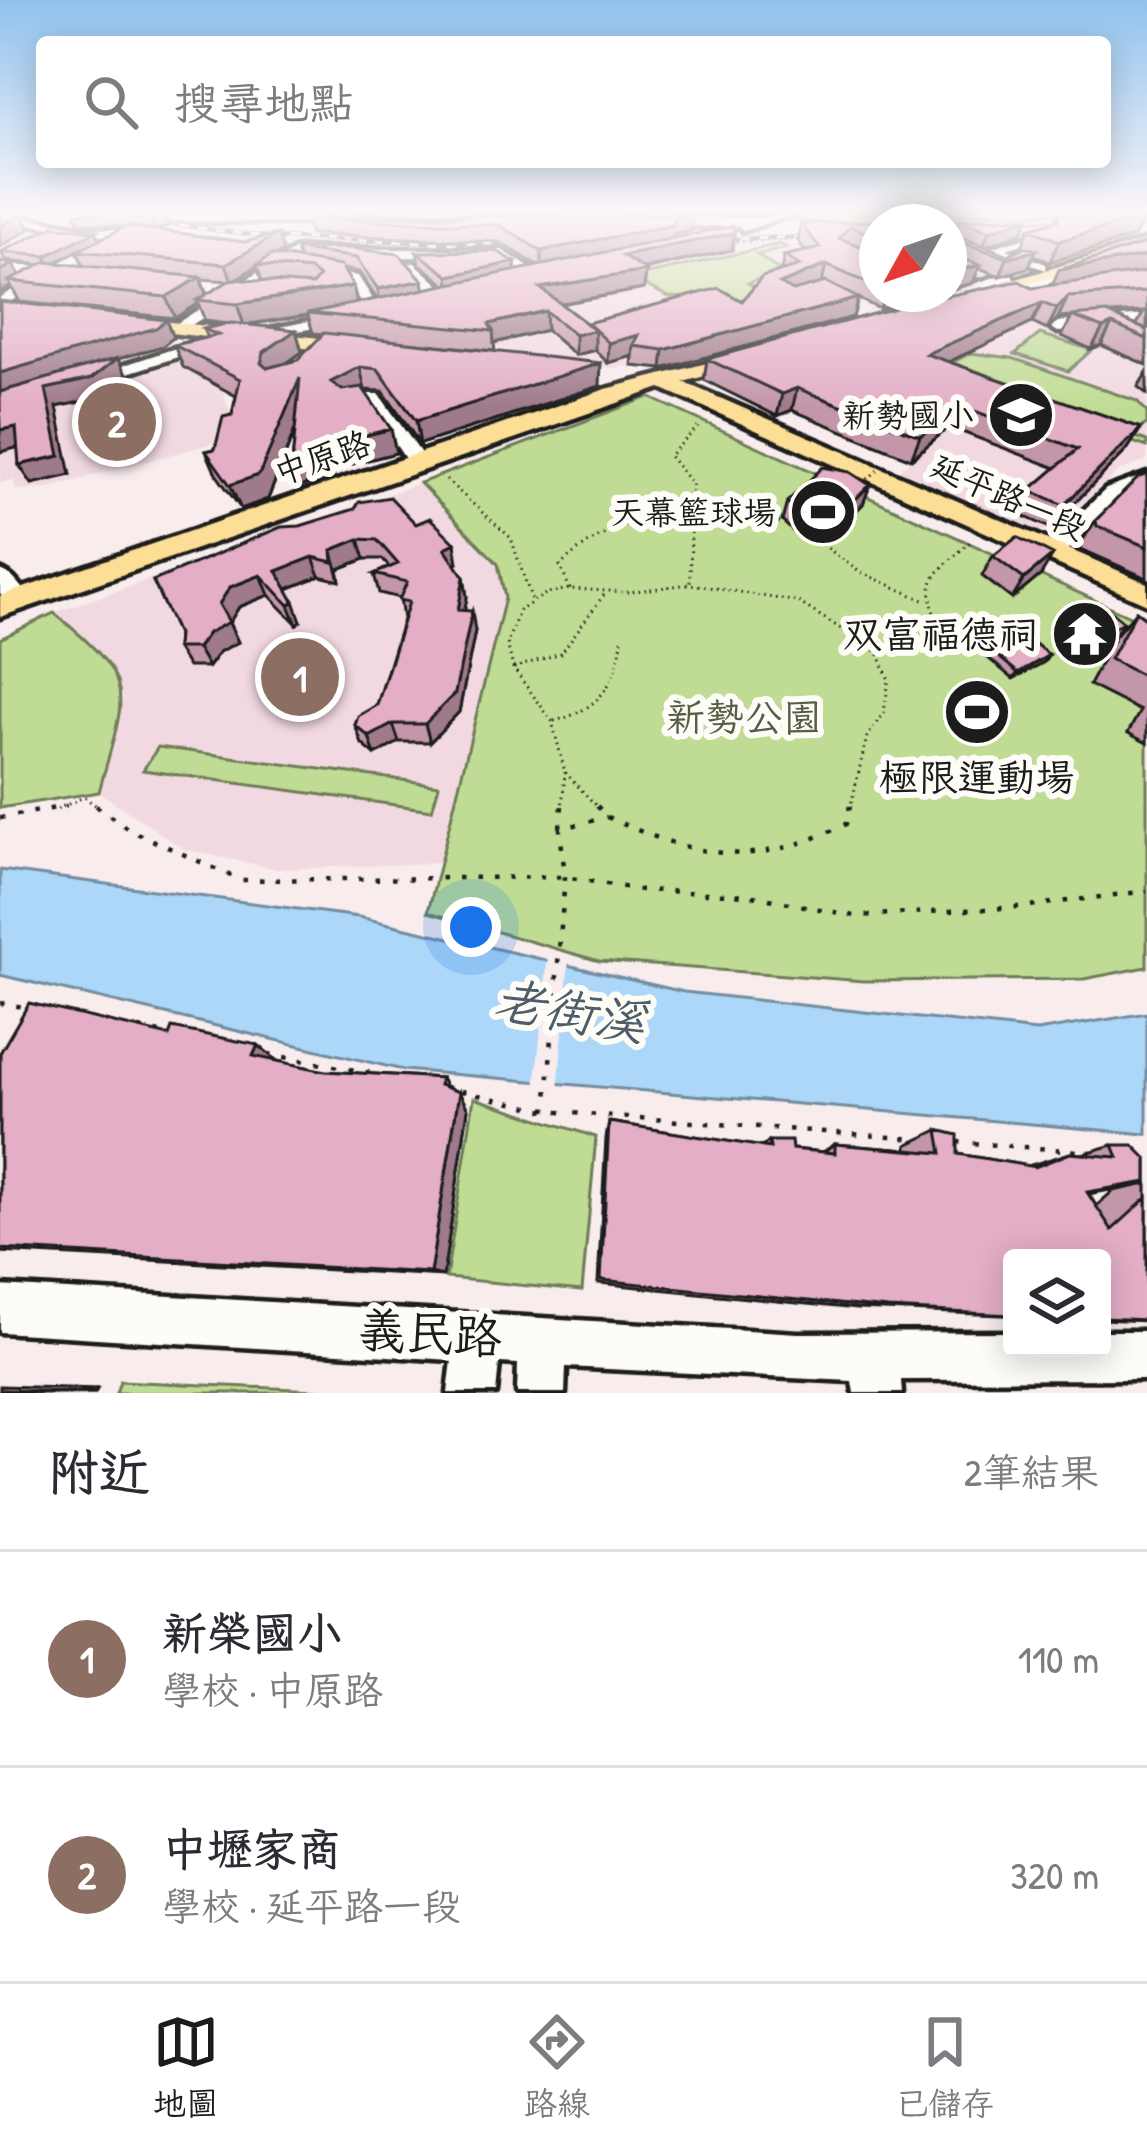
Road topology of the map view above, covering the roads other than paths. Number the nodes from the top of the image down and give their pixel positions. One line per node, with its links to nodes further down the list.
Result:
1 (46, 278): 19 (street)
2 (257, 278): 12 (street)
3 (326, 278): 22 (street)
4 (424, 278): 17 (street)
5 (543, 278): 9 (street)
6 (980, 278): 11 (street)
7 (1012, 278): 11 (street)
8 (1028, 278): 11 (main road)
9 (516, 283)
10 (219, 286): 12 (street)
11 (996, 287): 15 (main road); 16 (street)
12 (242, 288): 13 (street); 27 (street)
13 (266, 291)
14 (469, 293): 17 (street)
15 (967, 293)
16 (1054, 296)
17 (446, 298): 18 (street)
18 (428, 302)
19 (0, 306): 21 (main road)
20 (392, 310): 22 (street)
21 (29, 313)
22 (374, 314): 28 (street)
23 (1147, 320): 26 (street)
24 (108, 322): 27 (main road)
25 (1058, 327): 26 (street)
26 (1104, 327): 29 (street)
27 (177, 328): 28 (main road)
28 (244, 335): 30 (main road); 34 (street)
29 (1126, 338)
30 (371, 349)
31 (775, 351): 33 (main road, 中原路)
32 (599, 374): 33 (main road, 延平路一段)
33 (668, 381): 36 (main road, 中原路); 38 (main road, 延平路一段)
34 (79, 383)
35 (350, 404): 36 (street)
36 (417, 462): 40 (main road, 中原路)
37 (1147, 480): 38 (street)
38 (1053, 552): 39 (main road, 延平路一段)
39 (1147, 594)
40 (6, 595)
41 (0, 1310): 42 (street, 義民路)
42 (478, 1336): 43 (street, 義民路); 46 (street)
43 (543, 1340): 45 (street, 義民路); 47 (street)
44 (1147, 1355): 45 (street, 義民路)
45 (876, 1376)
46 (472, 1393)
47 (541, 1393)

